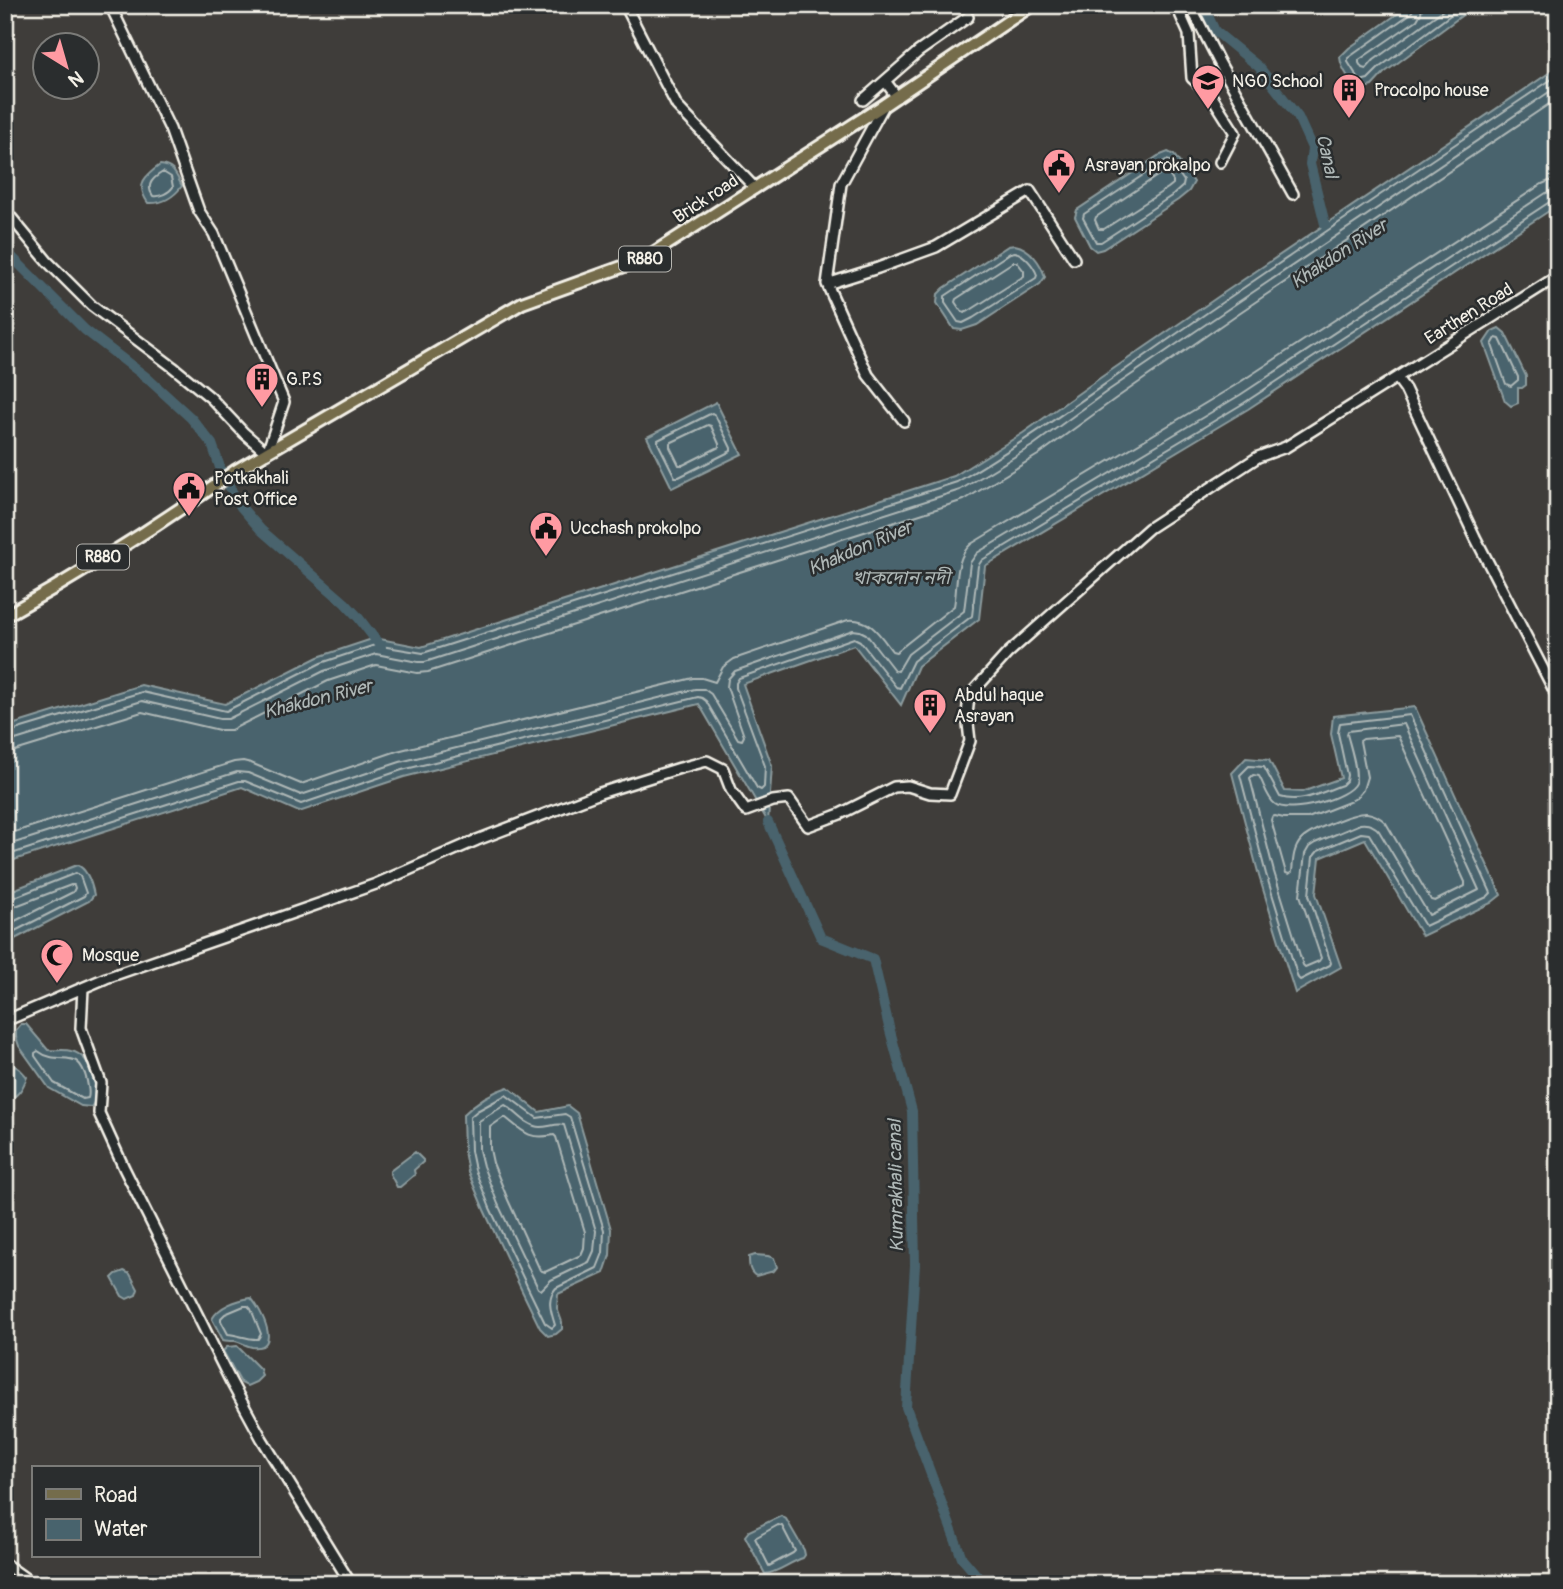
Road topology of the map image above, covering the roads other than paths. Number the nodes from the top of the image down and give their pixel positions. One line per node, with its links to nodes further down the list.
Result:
1 (110, 5): 20 (street)
2 (625, 5): 12 (street)
3 (1032, 5): 8 (main road, Brick road / R880)
4 (1176, 5): 11 (street)
5 (1190, 5): 13 (street)
6 (968, 17): 7 (street)
7 (885, 81): 8 (street); 9 (street)
8 (897, 97): 10 (main road, Brick road / R880)
9 (863, 100)
10 (884, 105): 12 (main road, Brick road / R880); 17 (street)
11 (1220, 162)
12 (755, 188): 20 (main road, Brick road / R880)
13 (1293, 194)
14 (5, 210): 20 (street)
15 (1074, 259): 17 (street)
16 (1558, 276): 18 (street, Earthen Road)
17 (827, 284): 19 (street)
18 (1397, 379): 22 (street); 23 (street, Earthen Road)
19 (904, 421)
20 (267, 453): 21 (main road, Brick road / R880)
21 (5, 615)
22 (1558, 698)
23 (83, 988): 24 (street); 27 (street)
24 (5, 1021)
25 (5, 1564): 26 (street)
26 (33, 1584)
27 (351, 1584)

